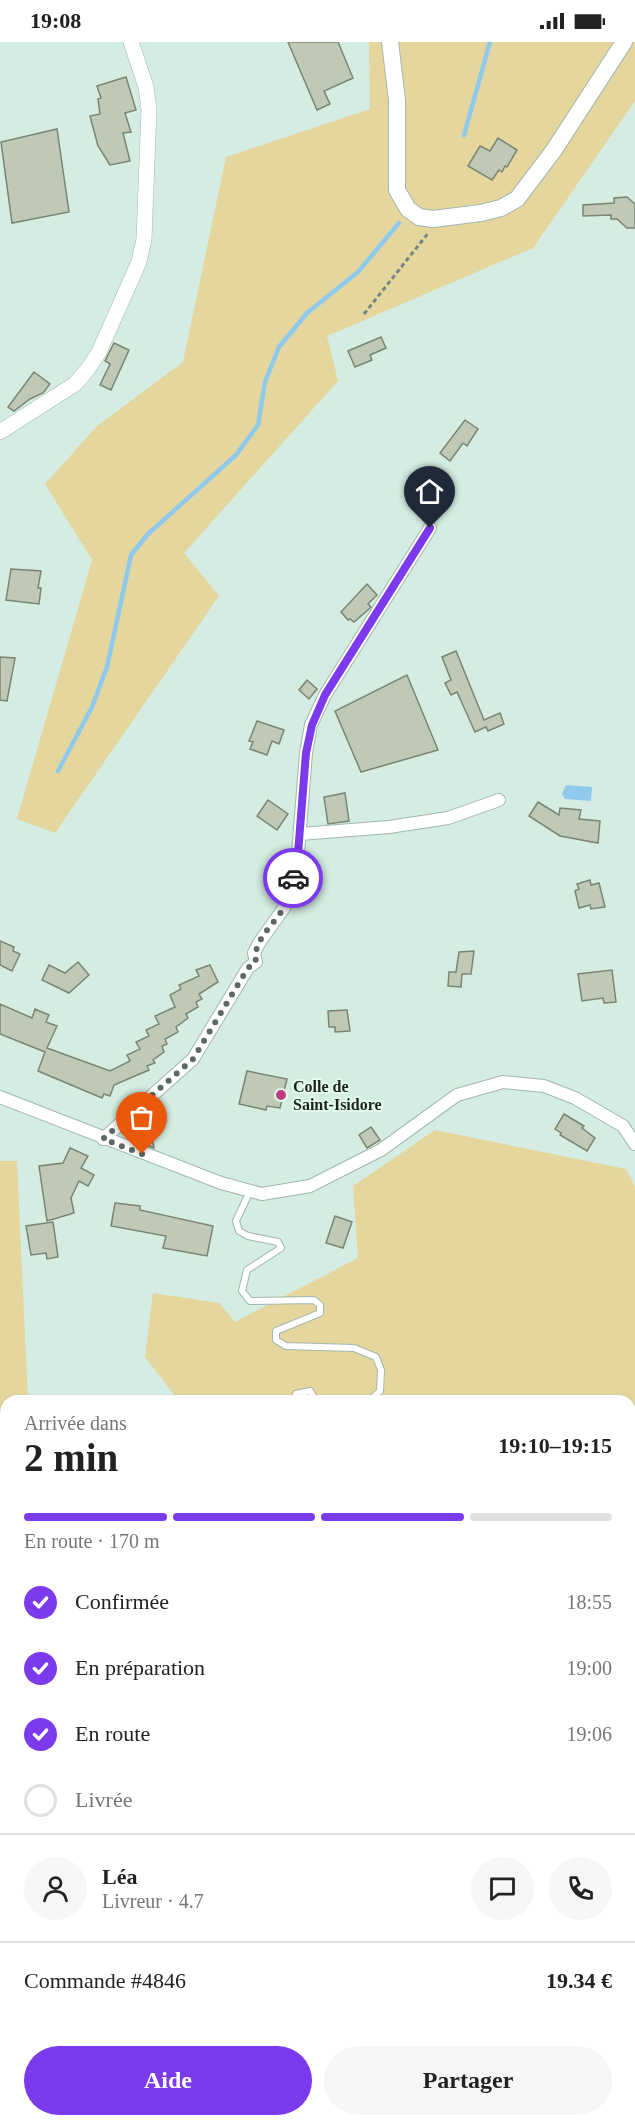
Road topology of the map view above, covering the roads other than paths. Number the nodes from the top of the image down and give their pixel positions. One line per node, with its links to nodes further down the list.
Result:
1 (131, 42): 4 (street)
2 (390, 42): 3 (main road)
3 (624, 42)
4 (0, 432)
5 (430, 528): 7 (street)
6 (499, 800): 7 (street)
7 (300, 834): 9 (street)
8 (0, 1097): 9 (street)
9 (103, 1139): 11 (street)
10 (635, 1144): 11 (street)
11 (250, 1191): 14 (lane)
12 (296, 1395): 13 (lane)
13 (312, 1395)
14 (376, 1395)

